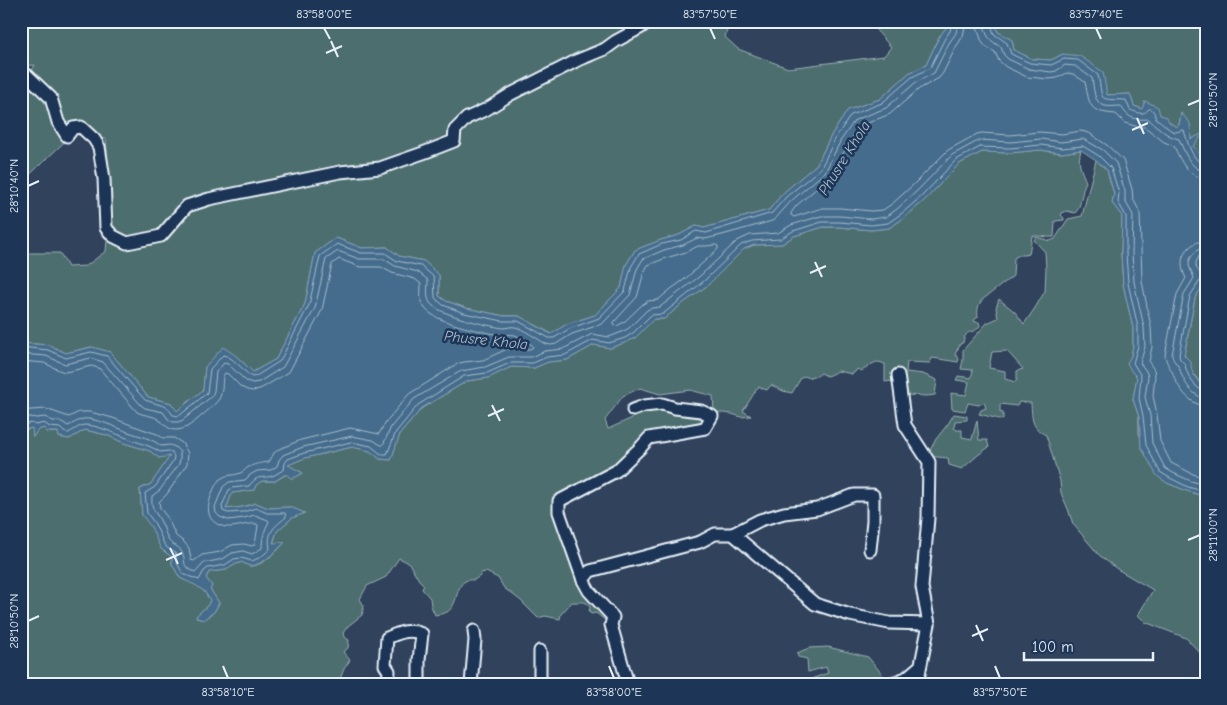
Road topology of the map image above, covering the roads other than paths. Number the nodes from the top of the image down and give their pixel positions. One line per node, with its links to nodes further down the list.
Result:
1 (648, 21): 2 (street)
2 (21, 71)
3 (898, 375): 8 (street)
4 (632, 410): 7 (street)
5 (733, 534): 6 (street); 7 (street); 8 (street)
6 (870, 550)
7 (583, 580): 16 (street)
8 (929, 624): 11 (street)
9 (474, 631): 14 (street)
10 (540, 650): 15 (street)
11 (920, 667): 17 (street); 18 (street)
12 (388, 684): 13 (street)
13 (419, 684)
14 (471, 684)
15 (540, 684)
16 (628, 684)
17 (889, 684)
18 (917, 684)

